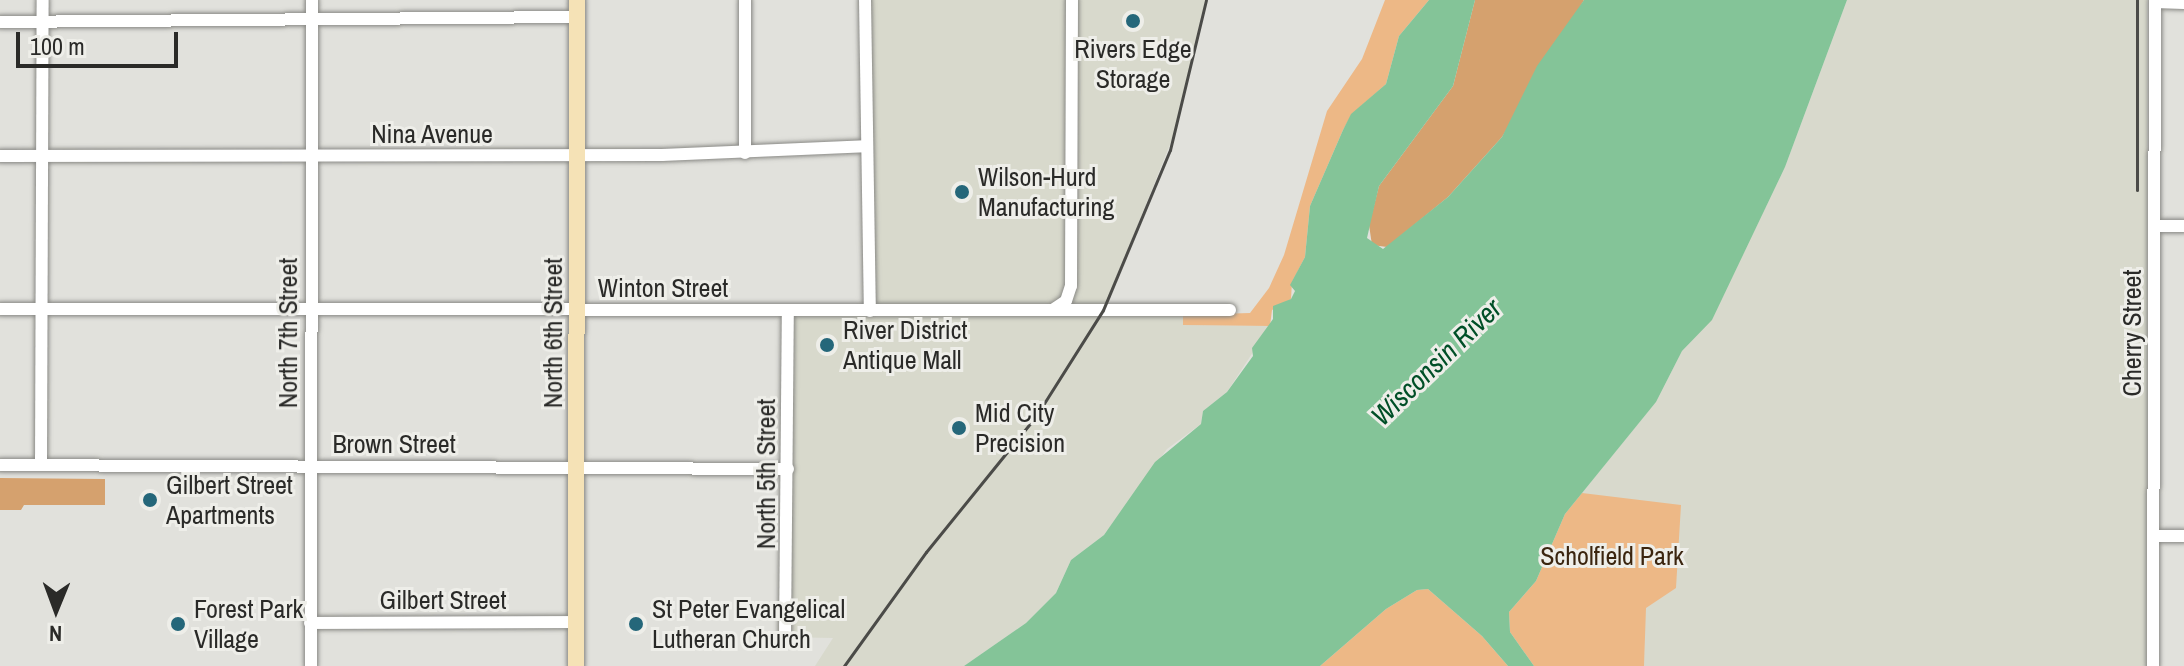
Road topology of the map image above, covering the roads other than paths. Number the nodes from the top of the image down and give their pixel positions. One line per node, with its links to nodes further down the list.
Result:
1 (43, 0): 11 (street)
2 (312, 0): 9 (street, North 7th Street)
3 (745, 0): 13 (street)
4 (865, 0): 12 (street)
5 (1072, 0): 27 (street)
6 (2155, 1): 7 (street); 18 (street, Cherry Street)
7 (2184, 3)
8 (577, 8): 9 (street); 14 (main road, North 6th Street)
9 (312, 20): 11 (street); 17 (street, North 7th Street)
10 (0, 22): 11 (street)
11 (43, 22): 16 (street)
12 (865, 146): 13 (street, Nina Avenue); 26 (street)
13 (745, 153): 14 (street, Nina Avenue)
14 (577, 155): 17 (street, Nina Avenue); 23 (main road, North 6th Street)
15 (0, 156): 16 (street, Nina Avenue)
16 (43, 156): 17 (street, Nina Avenue); 21 (street)
17 (311, 157): 22 (street, North 7th Street)
18 (2154, 226): 19 (street); 33 (street, Cherry Street)
19 (2184, 226)
20 (0, 309): 21 (street, Winton Street)
21 (42, 309): 22 (street, Winton Street); 29 (street)
22 (310, 309): 23 (street, Winton Street); 30 (street, North 7th Street)
23 (577, 310): 25 (street, Winton Street); 31 (main road, North 6th Street)
24 (1230, 310): 27 (street, Winton Street)
25 (788, 311): 26 (street, Winton Street); 32 (street, North 5th Street)
26 (870, 311): 27 (street, Winton Street)
27 (1049, 311)
28 (0, 465): 29 (street, Brown Street)
29 (41, 465): 30 (street, Brown Street)
30 (310, 466): 31 (street, Brown Street); 36 (street, North 7th Street)
31 (576, 466): 32 (street, Brown Street); 35 (main road, North 6th Street)
32 (788, 469): 37 (street, North 5th Street)
33 (2154, 536): 34 (street); 40 (street, Cherry Street)
34 (2184, 536)
35 (577, 622): 36 (street, Gilbert Street); 39 (main road, North 6th Street)
36 (310, 623): 38 (street, North 7th Street)
37 (785, 636)
38 (311, 666)
39 (576, 666)
40 (2153, 666)

